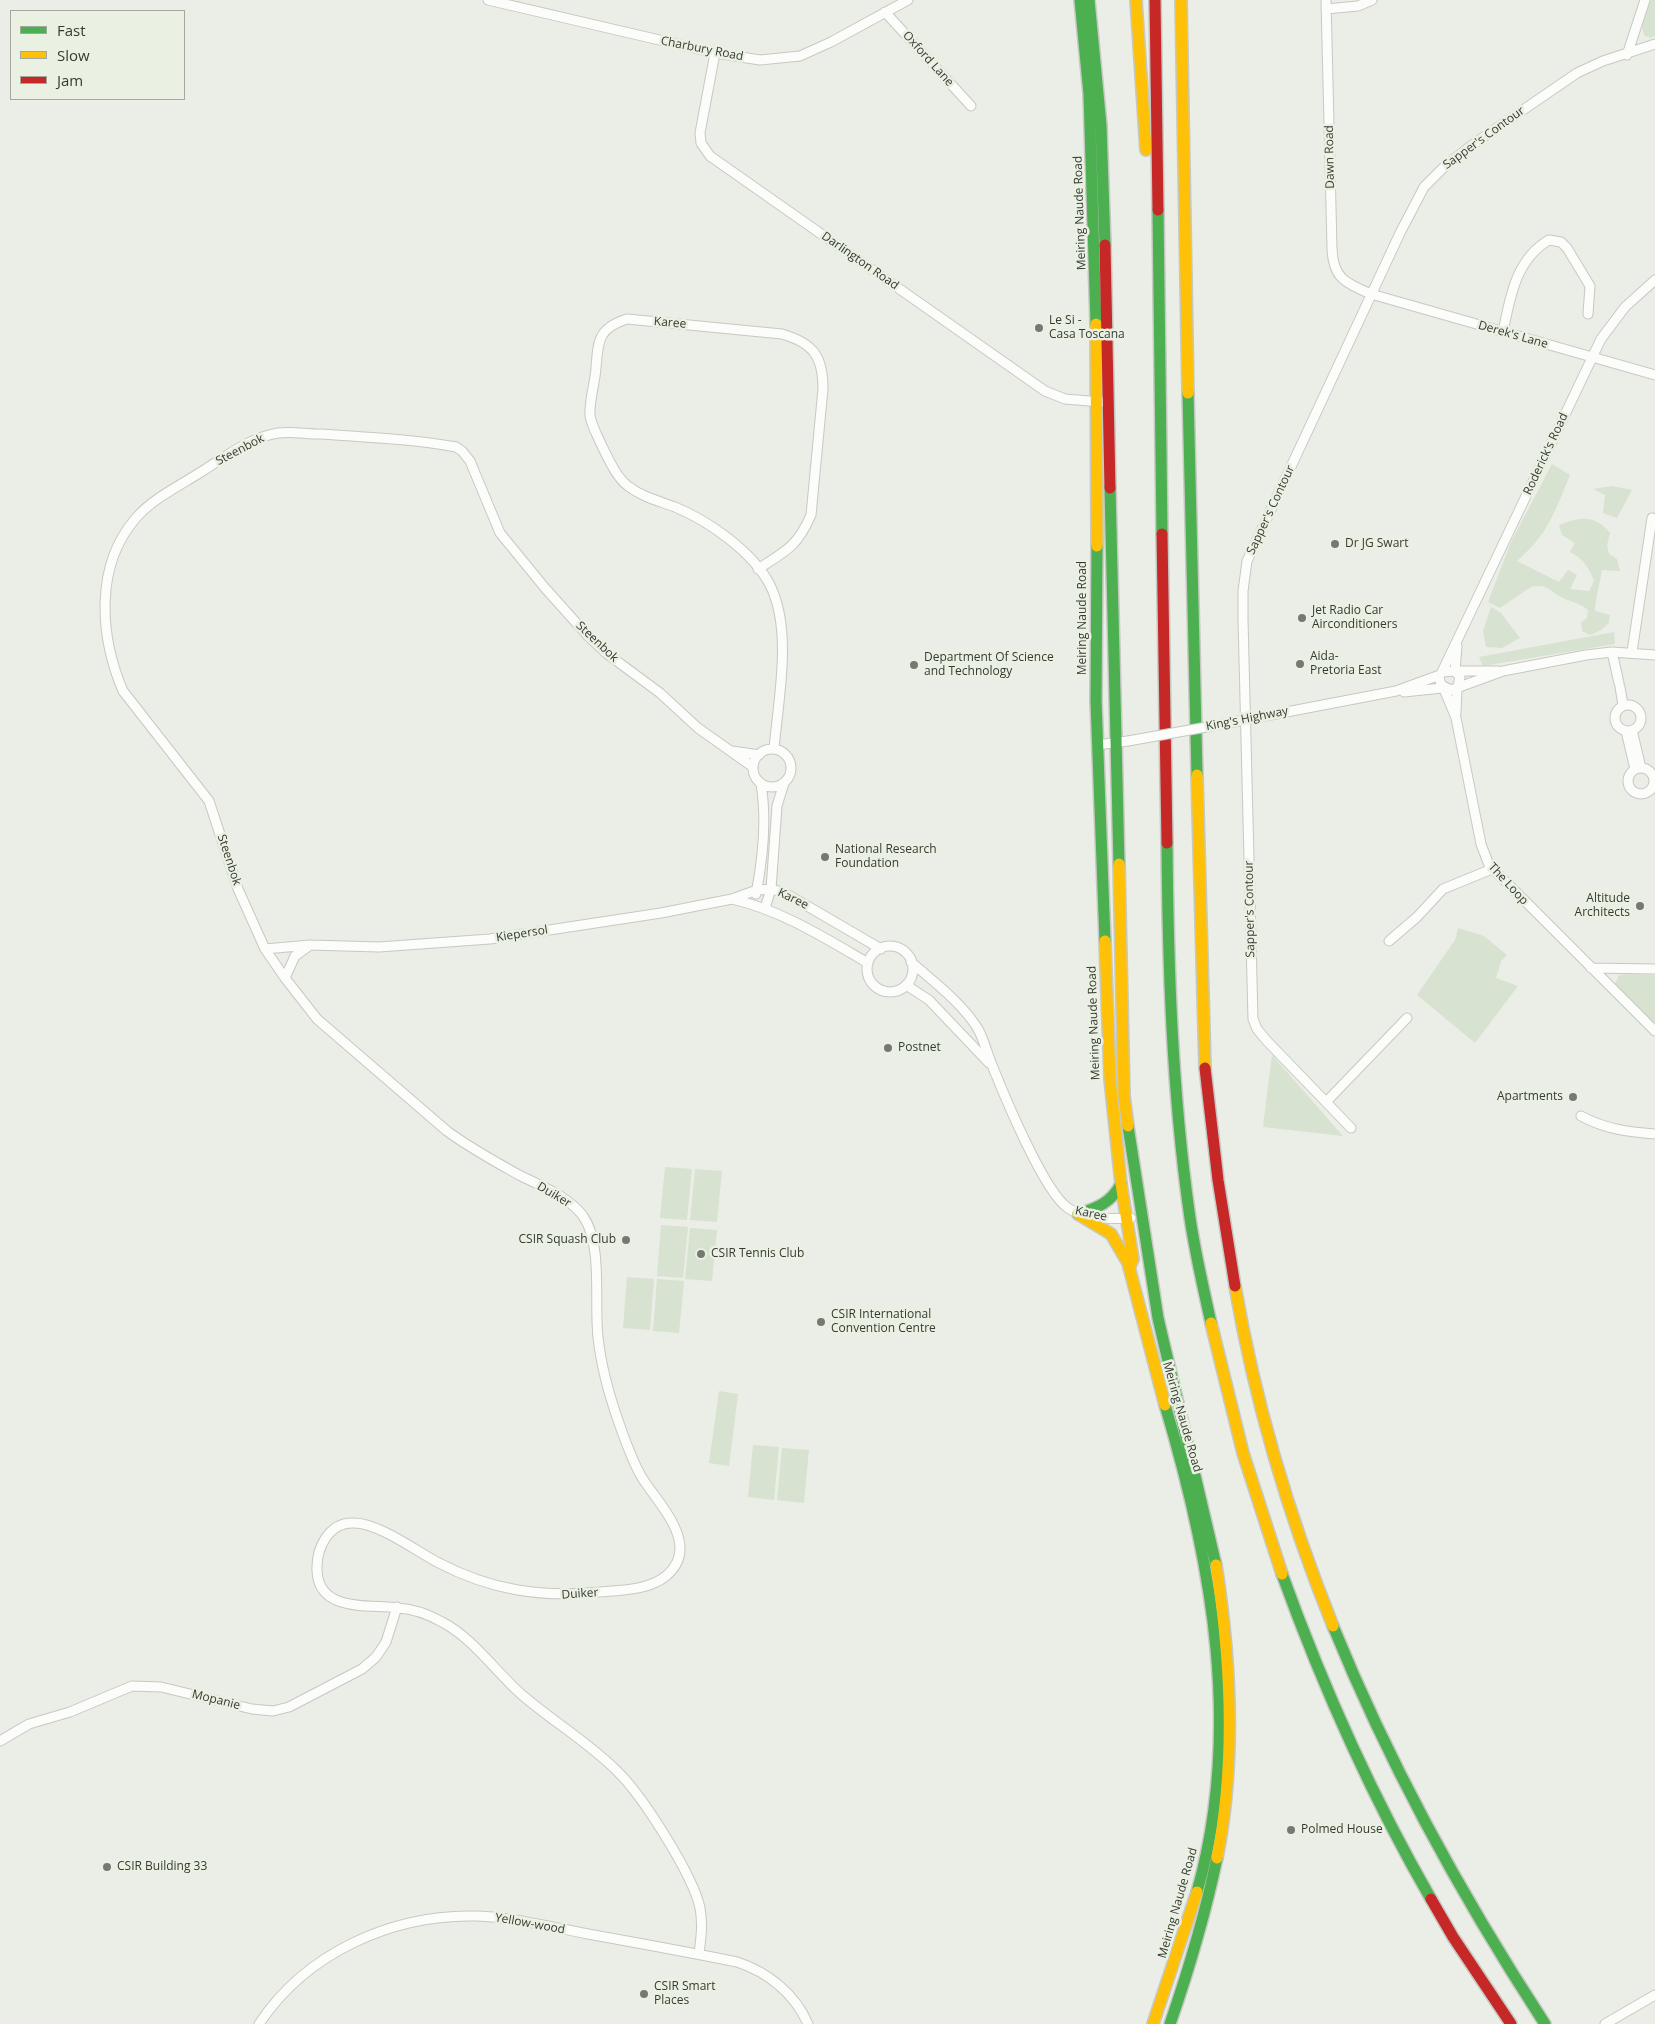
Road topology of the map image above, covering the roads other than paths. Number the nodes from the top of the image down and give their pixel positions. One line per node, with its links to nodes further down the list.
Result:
1 (488, 0): 13 (street, Charbury Road)
2 (908, 0): 11 (street, Charbury Road)
3 (1080, 0): 23 (main road, Meiring Naude Road)
4 (1089, 0): 23 (main road, Meiring Naude Road)
5 (1136, 0): 20 (main road)
6 (1154, 0): 20 (main road)
7 (1181, 0): 89 (main road)
8 (1372, 0): 10 (street)
9 (1645, 0): 14 (street)
10 (1326, 5): 17 (street, Dawn Road)
11 (885, 12): 13 (street, Charbury Road); 15 (street, Oxford Lane)
12 (1655, 44): 14 (street, Sapper's Contour)
13 (715, 54): 23 (street, Darlington Road)
14 (1627, 55): 17 (street, Sapper's Contour)
15 (971, 106)
16 (1655, 280): 21 (street, Roderick's Road)
17 (1371, 294): 19 (street, Derek's Lane); 38 (street, Sapper's Contour)
18 (1588, 314): 19 (street)
19 (1503, 332): 21 (street, Derek's Lane)
20 (1158, 344): 88 (main road)
21 (1592, 357): 22 (street, Derek's Lane); 26 (street, Roderick's Road)
22 (1655, 375)
23 (1103, 403): 40 (main road, Meiring Naude Road); 41 (main road, Meiring Naude Road)
24 (1652, 518): 28 (street)
25 (758, 569): 25 (street, Karee); 43 (street, Karee)
26 (1458, 641): 30 (street, Roderick's Road); 32 (street, Roderick's Road)
27 (1612, 652): 28 (street); 31 (street); 36 (street)
28 (1632, 652): 29 (street)
29 (1655, 655)
30 (1455, 671): 31 (street); 32 (street); 33 (street)
31 (1503, 671): 33 (street)
32 (1441, 673): 34 (street); 35 (street, King's Highway)
33 (1457, 687): 34 (street); 37 (street, The Loop)
34 (1443, 688): 35 (street, King's Highway); 37 (street, The Loop)
35 (1396, 691): 38 (street, King's Highway)
36 (1623, 705): 39 (street); 39 (street)
37 (1456, 718): 50 (street, The Loop)
38 (1245, 720): 40 (street, King's Highway, bridge); 71 (street, Sapper's Contour)
39 (1629, 731): 46 (street)
40 (1115, 742): 41 (street, King's Highway); 78 (main road, Meiring Naude Road)
41 (1098, 745): 75 (main road, Meiring Naude Road)
42 (729, 750): 44 (street); 45 (street, Steenbok); 58 (street, Steenbok)
43 (774, 750): 44 (street); 48 (street)
44 (759, 755): 45 (street)
45 (753, 767): 49 (street)
46 (1638, 769): 47 (street); 47 (street)
47 (1655, 782)
48 (784, 783): 49 (street); 51 (street, Karee)
49 (761, 784): 52 (street)
50 (1492, 869): 56 (street); 62 (street, The Loop)
51 (771, 889): 52 (street, Kiepersol); 55 (street); 59 (street, Karee)
52 (757, 890): 53 (street, Kiepersol); 54 (street)
53 (732, 899): 54 (street, Karee); 57 (street, Kiepersol)
54 (754, 904): 55 (street, Karee)
55 (765, 908): 61 (street, Karee)
56 (1389, 941)
57 (310, 945): 58 (street, Kiepersol); 64 (street)
58 (265, 949): 64 (street, Duiker)
59 (880, 949): 60 (street); 61 (street)
60 (911, 962): 65 (street); 66 (street, Karee)
61 (868, 963): 65 (street)
62 (1591, 968): 63 (street); 69 (street, The Loop)
63 (1655, 970)
64 (285, 978): 80 (street, Duiker)
65 (906, 985): 67 (street, Karee)
66 (957, 1004): 67 (street); 70 (street, Karee)
67 (946, 1016): 70 (street, Karee)
68 (1407, 1018): 71 (street)
69 (1655, 1031)
70 (992, 1066): 76 (street, Karee)
71 (1326, 1101): 73 (street, Sapper's Contour)
72 (1581, 1116): 74 (street)
73 (1351, 1128)
74 (1655, 1134)
75 (1121, 1184): 76 (main road); 77 (main road, Meiring Naude Road)
76 (1078, 1214): 77 (street, Karee); 79 (main road)
77 (1126, 1218): 78 (street, Karee); 79 (main road, Meiring Naude Road)
78 (1139, 1218): 87 (main road, Meiring Naude Road)
79 (1130, 1266): 86 (main road, Meiring Naude Road)
80 (397, 1608): 81 (street, Mopanie); 82 (street, Duiker)
81 (0, 1741)
82 (699, 1954): 84 (street, Yellow-wood); 85 (street, Yellow-wood)
83 (1655, 1995): 90 (street)
84 (259, 2024)
85 (808, 2024)
86 (1153, 2024)
87 (1170, 2024)
88 (1512, 2024)
89 (1545, 2024)
90 (1605, 2024)

